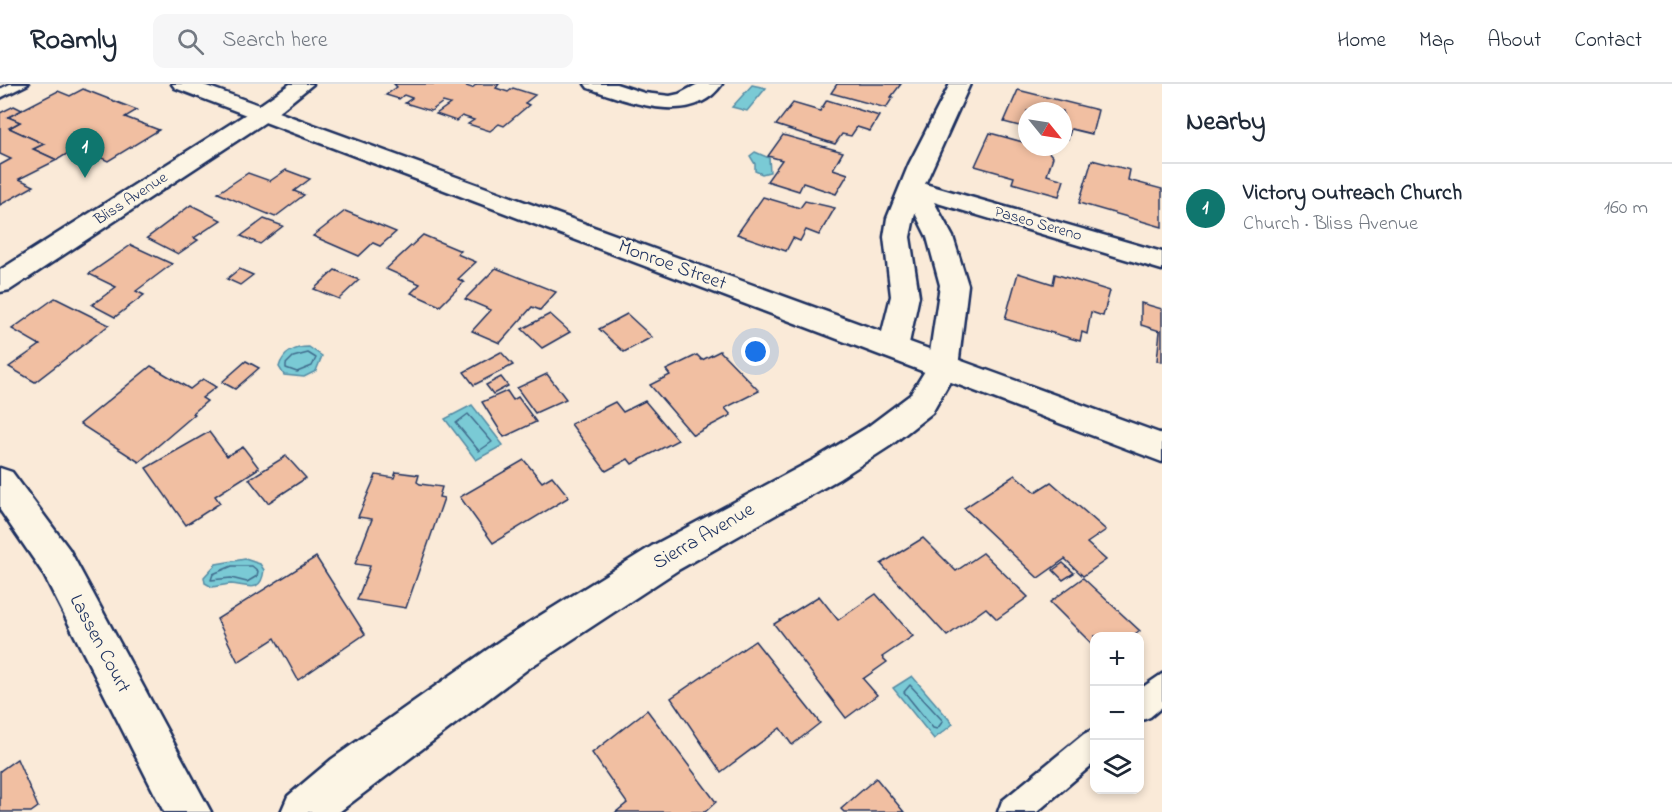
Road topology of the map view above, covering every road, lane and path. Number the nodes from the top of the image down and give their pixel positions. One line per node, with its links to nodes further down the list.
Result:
1 (21, 84): 7 (lane)
2 (182, 84): 8 (street, Monroe Street)
3 (303, 84): 8 (street, Bliss Avenue)
4 (595, 84): 5 (street)
5 (712, 84)
6 (960, 84): 9 (street)
7 (0, 94)
8 (262, 114): 11 (street, Bliss Avenue); 12 (street, Monroe Street)
9 (914, 188): 10 (street, Paseo Sereno); 12 (street); 13 (street, Sierra Avenue)
10 (1162, 261)
11 (5, 275)
12 (893, 348): 13 (street, Monroe Street)
13 (943, 367): 14 (street, Monroe Street); 20 (street, Sierra Avenue)
14 (1162, 448)
15 (0, 482): 19 (street, Lassen Court)
16 (1162, 688): 17 (lane)
17 (1144, 703)
18 (1090, 748): 21 (lane)
19 (188, 812)
20 (304, 812)
21 (1013, 812)

